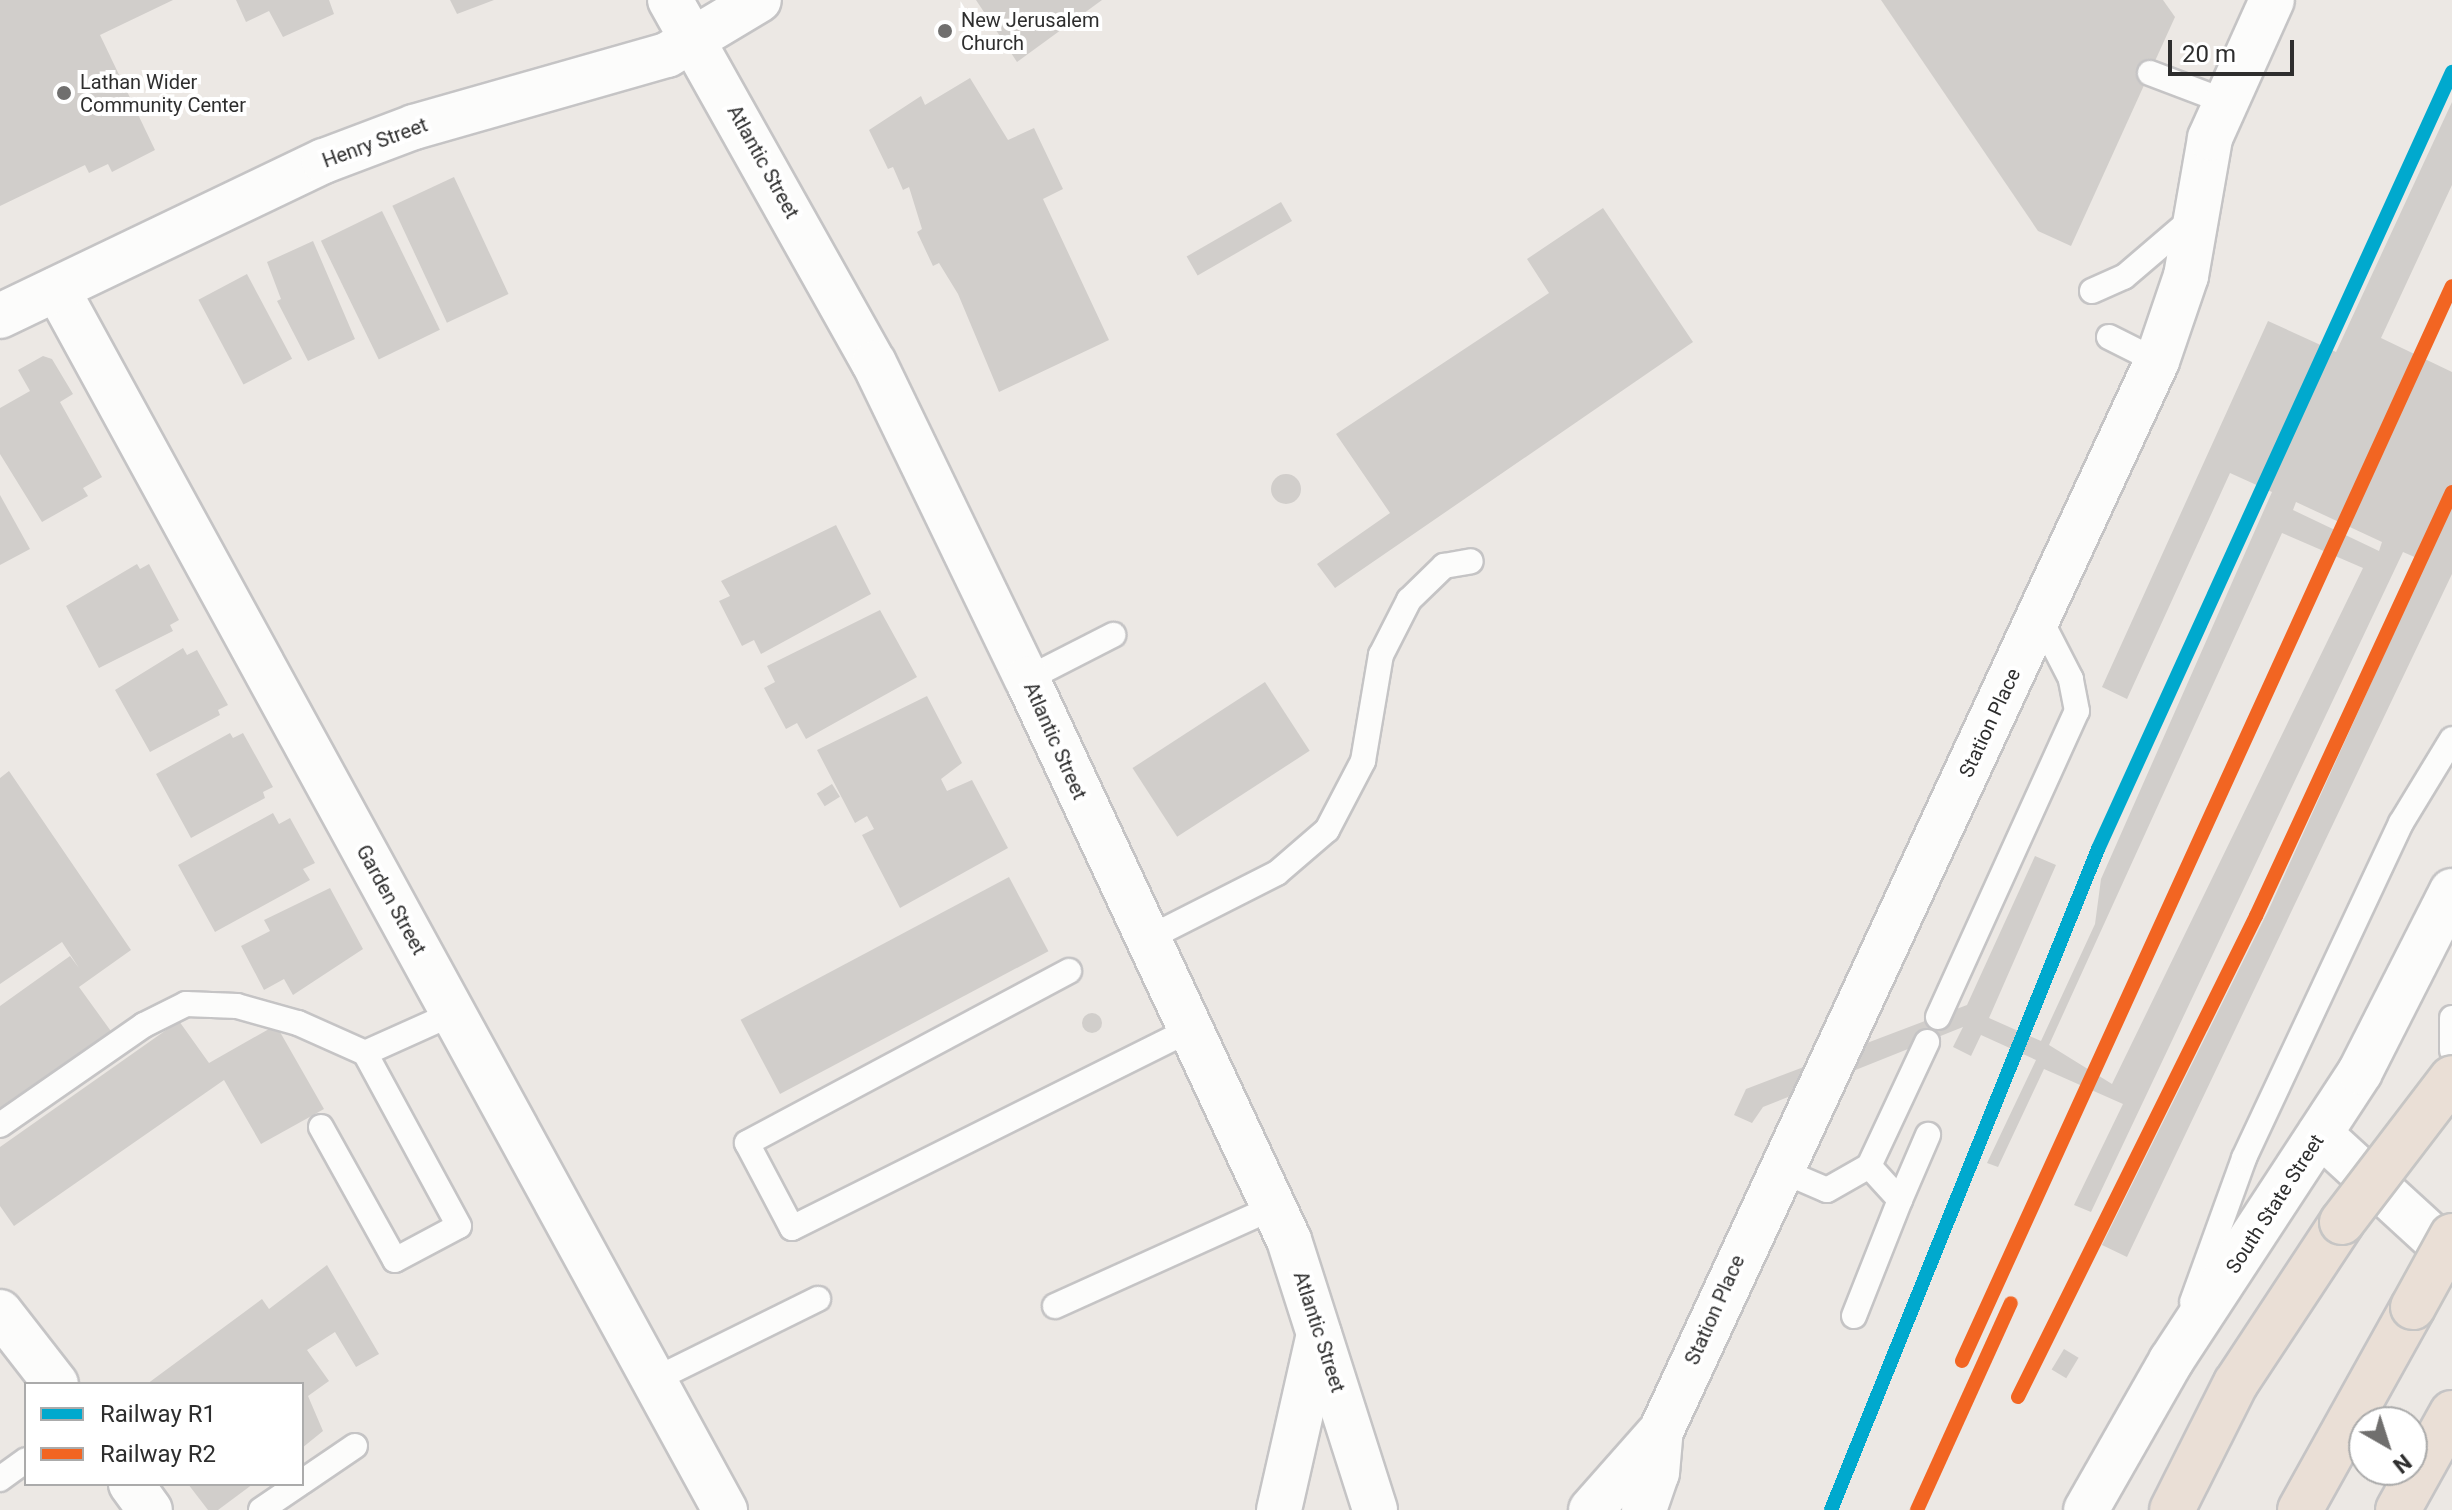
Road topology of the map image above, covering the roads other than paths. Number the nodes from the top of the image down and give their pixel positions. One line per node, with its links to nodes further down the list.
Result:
1 (670, 0): 4 (street, Atlantic Street)
2 (759, 0): 4 (street, Henry Street)
3 (2272, 0): 6 (street, Station Place)
4 (696, 43): 8 (street, Henry Street); 16 (street, Atlantic Street)
5 (2150, 73): 6 (lane)
6 (2224, 101): 7 (street, Station Place)
7 (2196, 215): 9 (lane); 12 (street, Station Place)
8 (57, 289): 10 (street, Henry Street); 21 (street, Garden Street)
9 (2092, 291)
10 (0, 316)
11 (2109, 337): 12 (lane)
12 (2157, 361): 14 (street, Station Place)
13 (1471, 561): 19 (lane)
14 (2040, 619): 22 (lane); 34 (street, Station Place)
15 (1113, 635): 16 (lane)
16 (1027, 679): 19 (street, Atlantic Street)
17 (2452, 739): 44 (lane)
18 (2452, 891): 31 (street, South State Street)
19 (1145, 940): 24 (street, Atlantic Street)
20 (1069, 971): 24 (lane)
21 (454, 1013): 27 (lane); 45 (street, Garden Street)
22 (1938, 1017)
23 (2452, 1018): 26 (lane)
24 (1189, 1030): 36 (street, Atlantic Street)
25 (1927, 1042): 33 (lane)
26 (2452, 1050)
27 (365, 1053): 29 (lane); 30 (lane)
28 (2452, 1078): 63 (highway, bridge)
29 (0, 1125)
30 (321, 1127)
31 (2320, 1134): 38 (street); 44 (street, South State Street)
32 (1928, 1135): 35 (lane)
33 (1869, 1166): 34 (lane); 35 (lane)
34 (1778, 1169): 48 (street, Station Place)
35 (1900, 1200): 42 (lane)
36 (1274, 1207): 40 (lane); 43 (street, Atlantic Street)
37 (2452, 1236): 64 (highway, bridge)
38 (2452, 1255)
39 (818, 1299): 45 (lane)
40 (1055, 1306)
41 (0, 1312): 46 (street)
42 (1854, 1316)
43 (1321, 1327): 58 (street); 59 (street, Atlantic Street)
44 (2171, 1361): 62 (street, South State Street)
45 (654, 1380): 57 (street, Garden Street)
46 (54, 1382)
47 (2452, 1413): 65 (highway)
48 (1661, 1431): 60 (street, Station Place); 61 (street, Station Place)
49 (355, 1446): 52 (lane)
50 (24, 1461): 51 (lane)
51 (0, 1479)
52 (304, 1481)
53 (132, 1486): 55 (street)
54 (297, 1486): 56 (lane)
55 (150, 1510)
56 (261, 1510)
57 (725, 1510)
58 (1279, 1510)
59 (1375, 1510)
60 (1591, 1510)
61 (1644, 1510)
62 (2086, 1510)
63 (2172, 1510)
64 (2300, 1510)
65 (2398, 1510)

